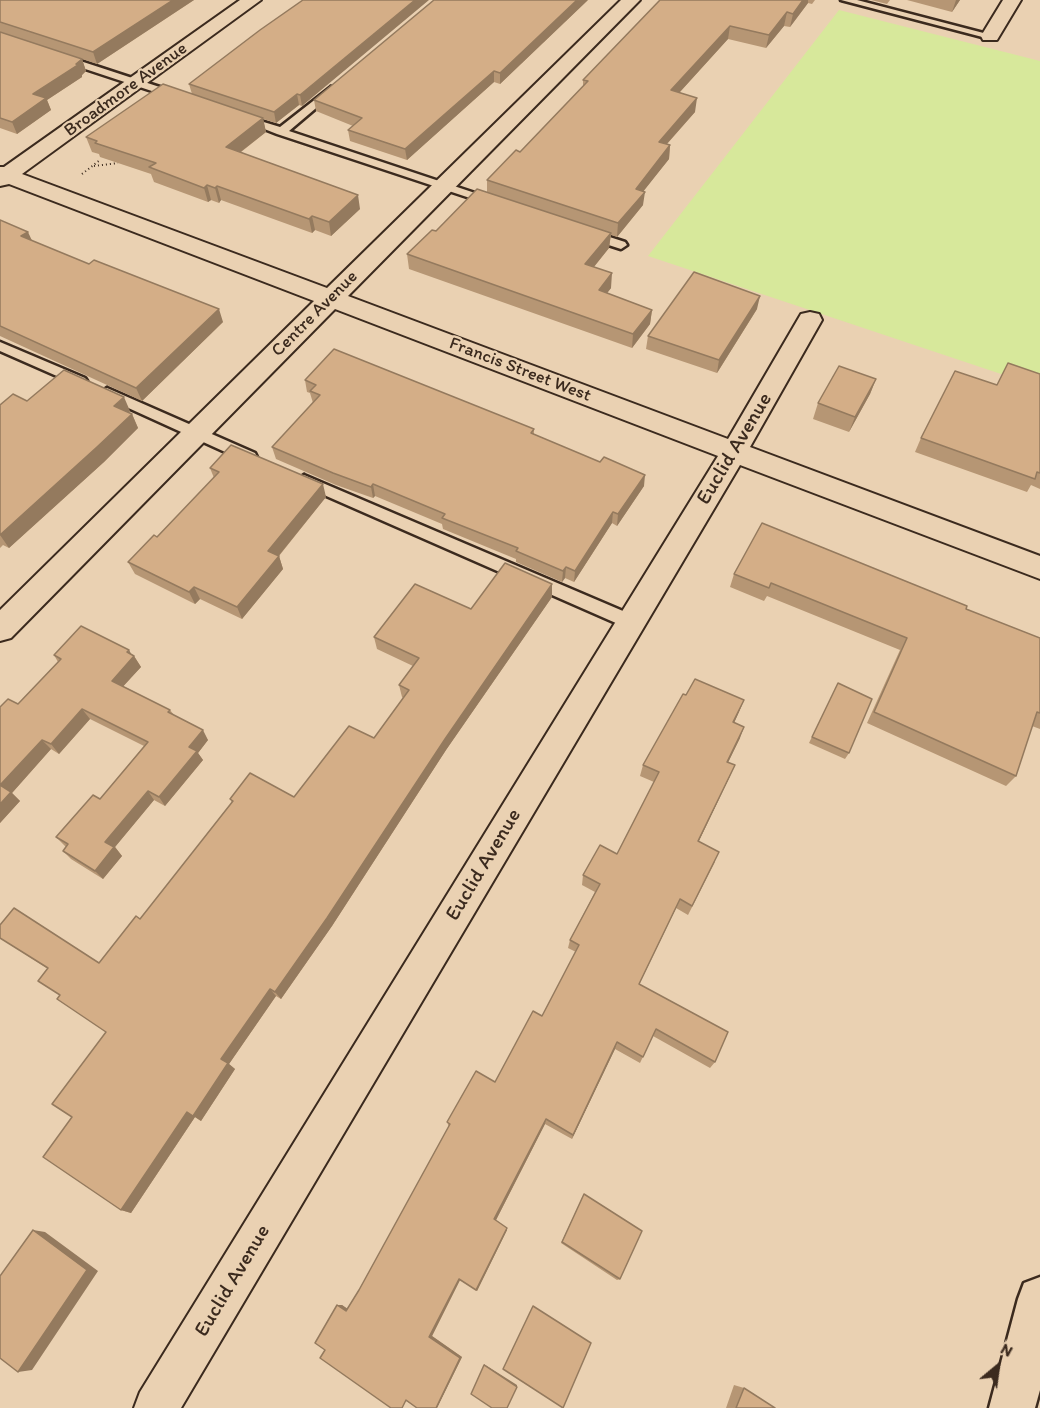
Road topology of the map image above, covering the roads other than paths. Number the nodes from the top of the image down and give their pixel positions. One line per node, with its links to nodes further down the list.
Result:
1 (252, 0): 8 (street, Broadmore Avenue)
2 (631, 0): 13 (street, Centre Avenue)
3 (846, 0): 5 (lane)
4 (1012, 0): 5 (street)
5 (990, 36)
6 (53, 54): 8 (lane)
7 (343, 80): 11 (lane)
8 (137, 83): 9 (lane); 12 (street, Broadmore Avenue)
9 (192, 101)
10 (237, 117): 11 (lane)
11 (281, 132): 13 (lane)
12 (2, 176): 17 (street, Francis Street West)
13 (444, 186): 14 (lane); 17 (street, Centre Avenue)
14 (500, 205)
15 (577, 230): 16 (lane)
16 (621, 245)
17 (331, 299): 20 (street, Centre Avenue); 21 (street, Francis Street West)
18 (810, 320): 21 (street, Euclid Avenue)
19 (0, 346): 20 (lane)
20 (196, 433): 22 (lane); 26 (street, Centre Avenue)
21 (734, 452): 24 (street, Francis Street West); 25 (street, Euclid Avenue)
22 (261, 461)
23 (294, 476): 25 (lane)
24 (1040, 568)
25 (631, 621): 28 (street, Euclid Avenue)
26 (0, 629)
27 (1040, 1299): 29 (street)
28 (156, 1408)
29 (1012, 1408)

